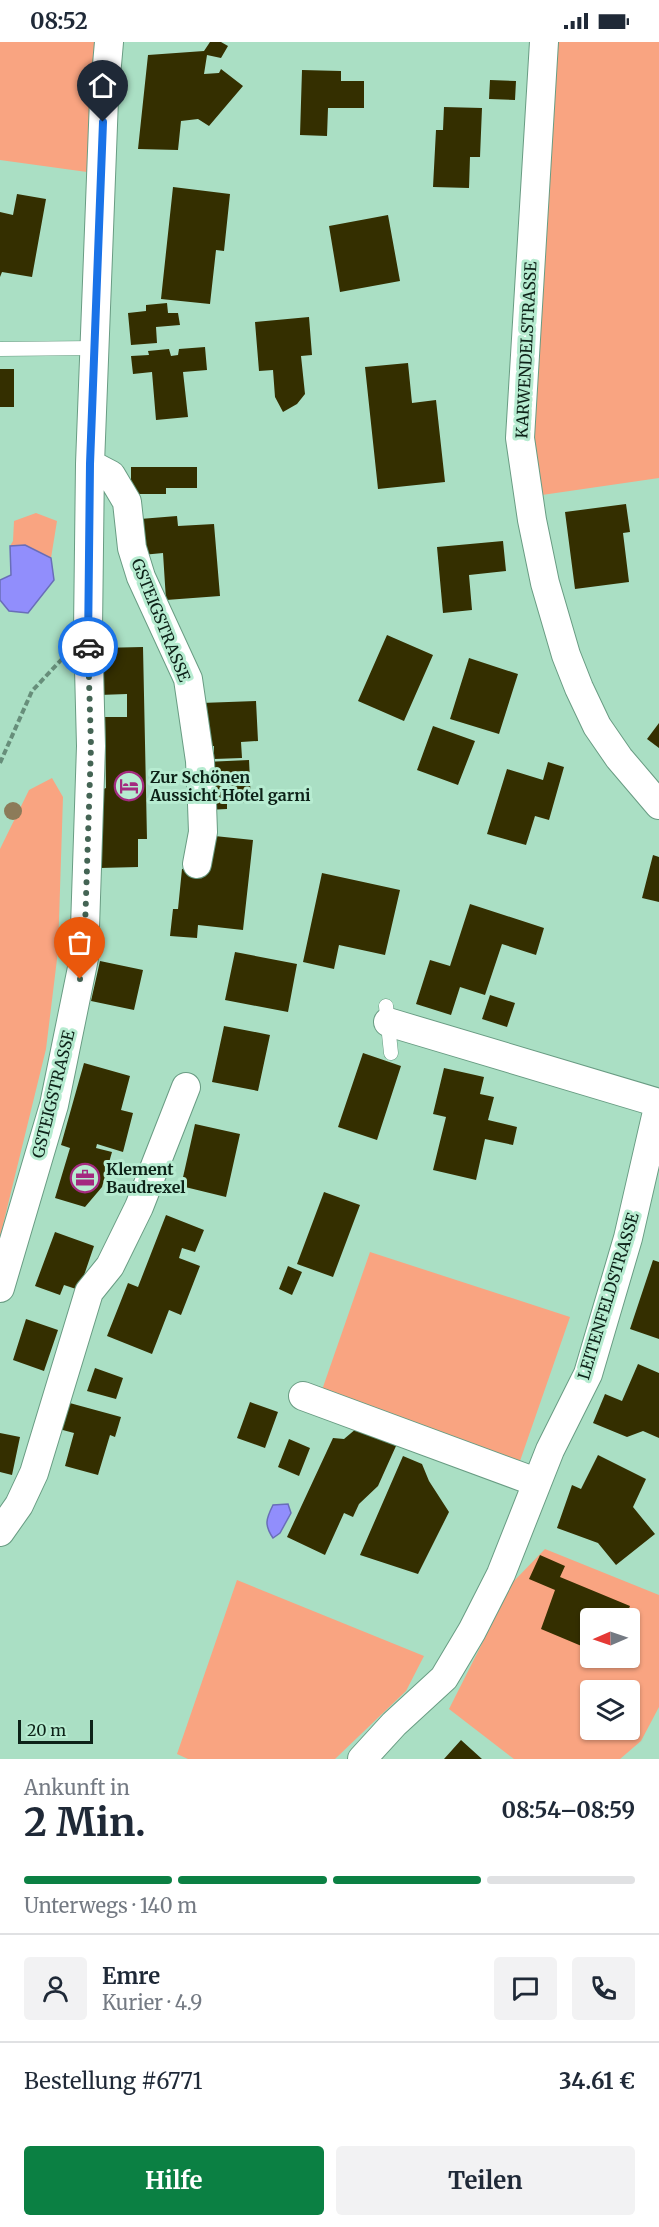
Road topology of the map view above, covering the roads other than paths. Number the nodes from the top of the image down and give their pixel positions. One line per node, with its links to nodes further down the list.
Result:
1 (109, 42): 3 (street, GSTEIGSTRASSE)
2 (544, 42): 6 (street, KARWENDELSTRASSE)
3 (94, 348): 4 (lane); 5 (street, GSTEIGSTRASSE)
4 (0, 349)
5 (90, 464): 7 (street, GSTEIGSTRASSE); 12 (street, GSTEIGSTRASSE)
6 (659, 805)
7 (197, 864)
8 (387, 1014): 9 (lane); 11 (street, LEITENFELDSTRASSE)
9 (391, 1053)
10 (186, 1087): 15 (street)
11 (659, 1103): 14 (street, LEITENFELDSTRASSE)
12 (0, 1288)
13 (303, 1396): 14 (street)
14 (536, 1482): 16 (street, LEITENFELDSTRASSE)
15 (0, 1532)
16 (362, 1759)

